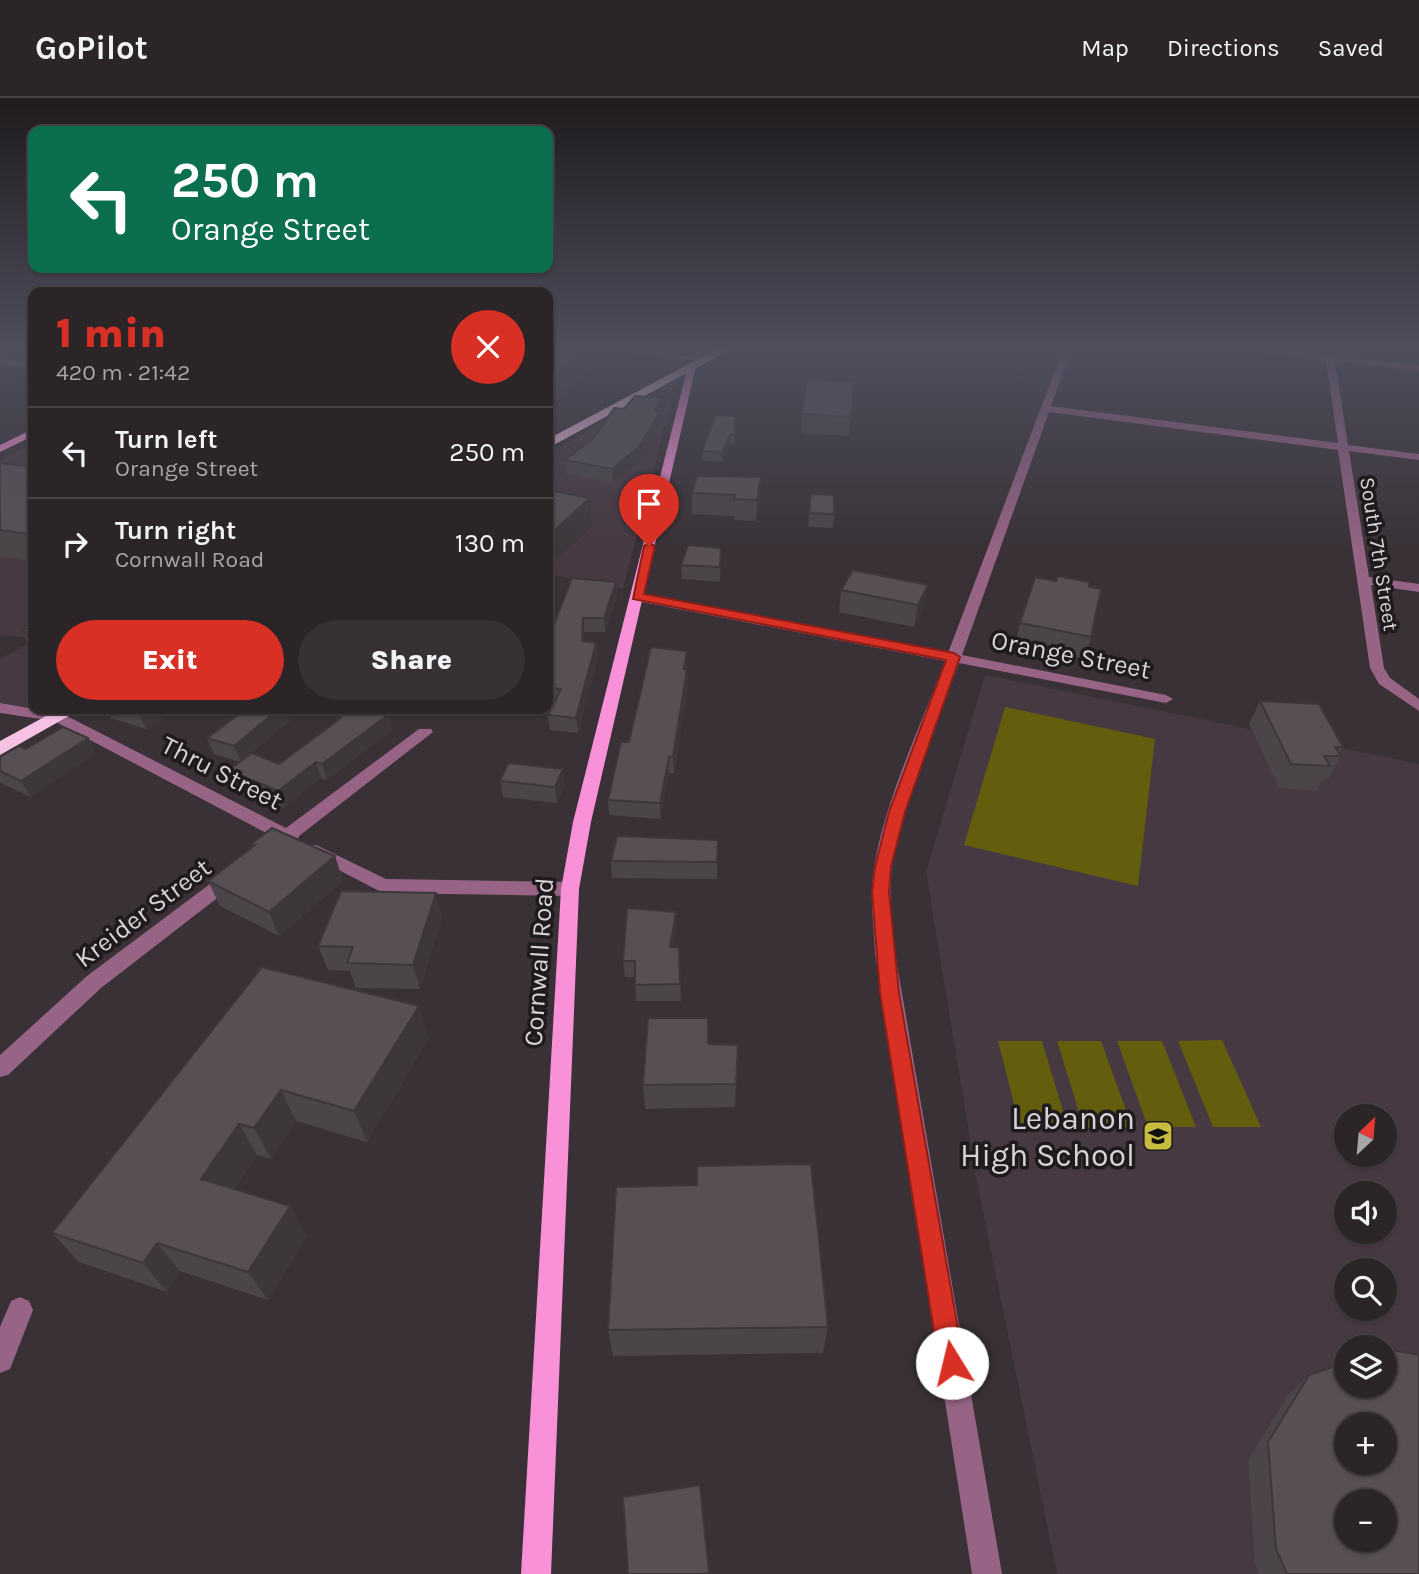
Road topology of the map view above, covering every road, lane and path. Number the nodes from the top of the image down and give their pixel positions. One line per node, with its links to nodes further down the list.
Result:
1 (592, 416): 7 (highway)
2 (679, 416): 13 (main road, Cornwall Road)
3 (1042, 416): 14 (street)
4 (1104, 416): 8 (street)
5 (1337, 416): 8 (street, South 7th Street)
6 (28, 435): 9 (main road)
7 (553, 438)
8 (1343, 447): 10 (street); 11 (street, South 7th Street)
9 (0, 449)
10 (1419, 457)
11 (1366, 580): 12 (street); 16 (street, South 7th Street)
12 (1419, 588)
13 (637, 597): 14 (street, Orange Street); 26 (main road, Cornwall Road)
14 (954, 657): 15 (street, Orange Street); 31 (street)
15 (1166, 699)
16 (1419, 706)
17 (0, 708): 18 (street, Thru Street)
18 (28, 710)
19 (63, 714): 22 (highway)
20 (67, 714): 23 (street, Thru Street)
21 (425, 732): 23 (street)
22 (0, 749)
23 (287, 836): 24 (street); 26 (street, Thru Street)
24 (265, 852)
25 (244, 869): 27 (street, Kreider Street)
26 (570, 888): 30 (main road, Cornwall Road)
27 (0, 1068)
28 (20, 1310): 29 (street)
29 (0, 1359)
30 (536, 1574)
31 (987, 1574)

